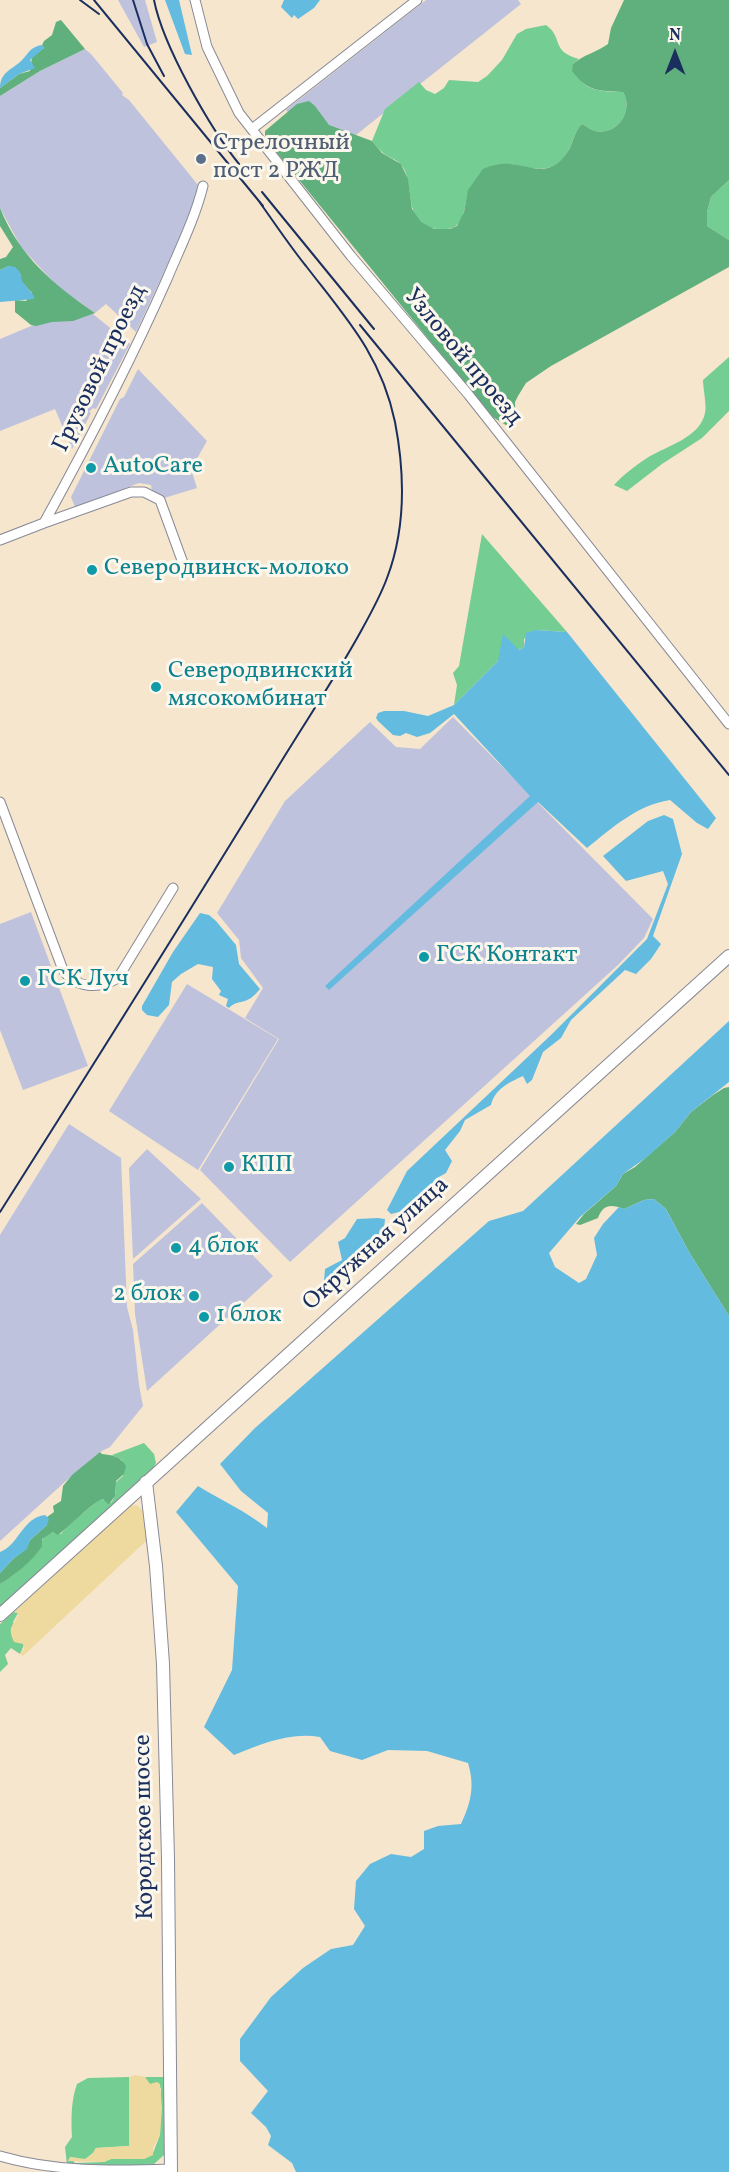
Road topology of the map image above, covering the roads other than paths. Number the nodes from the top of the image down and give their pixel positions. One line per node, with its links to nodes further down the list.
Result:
1 (195, 0): 3 (street, Узловой проезд)
2 (417, 0): 3 (street)
3 (252, 129): 8 (street, Узловой проезд)
4 (203, 186): 5 (street, Грузовой проезд)
5 (44, 523): 6 (street); 7 (street)
6 (0, 540)
7 (183, 563)
8 (729, 724)
9 (0, 802): 10 (street)
10 (173, 888)
11 (729, 956): 12 (main road, Окружная улица)
12 (146, 1482): 13 (main road, Окружная улица); 15 (main road, Кородское шоссе)
13 (0, 1615)
14 (0, 2156): 15 (street)
15 (171, 2171)

